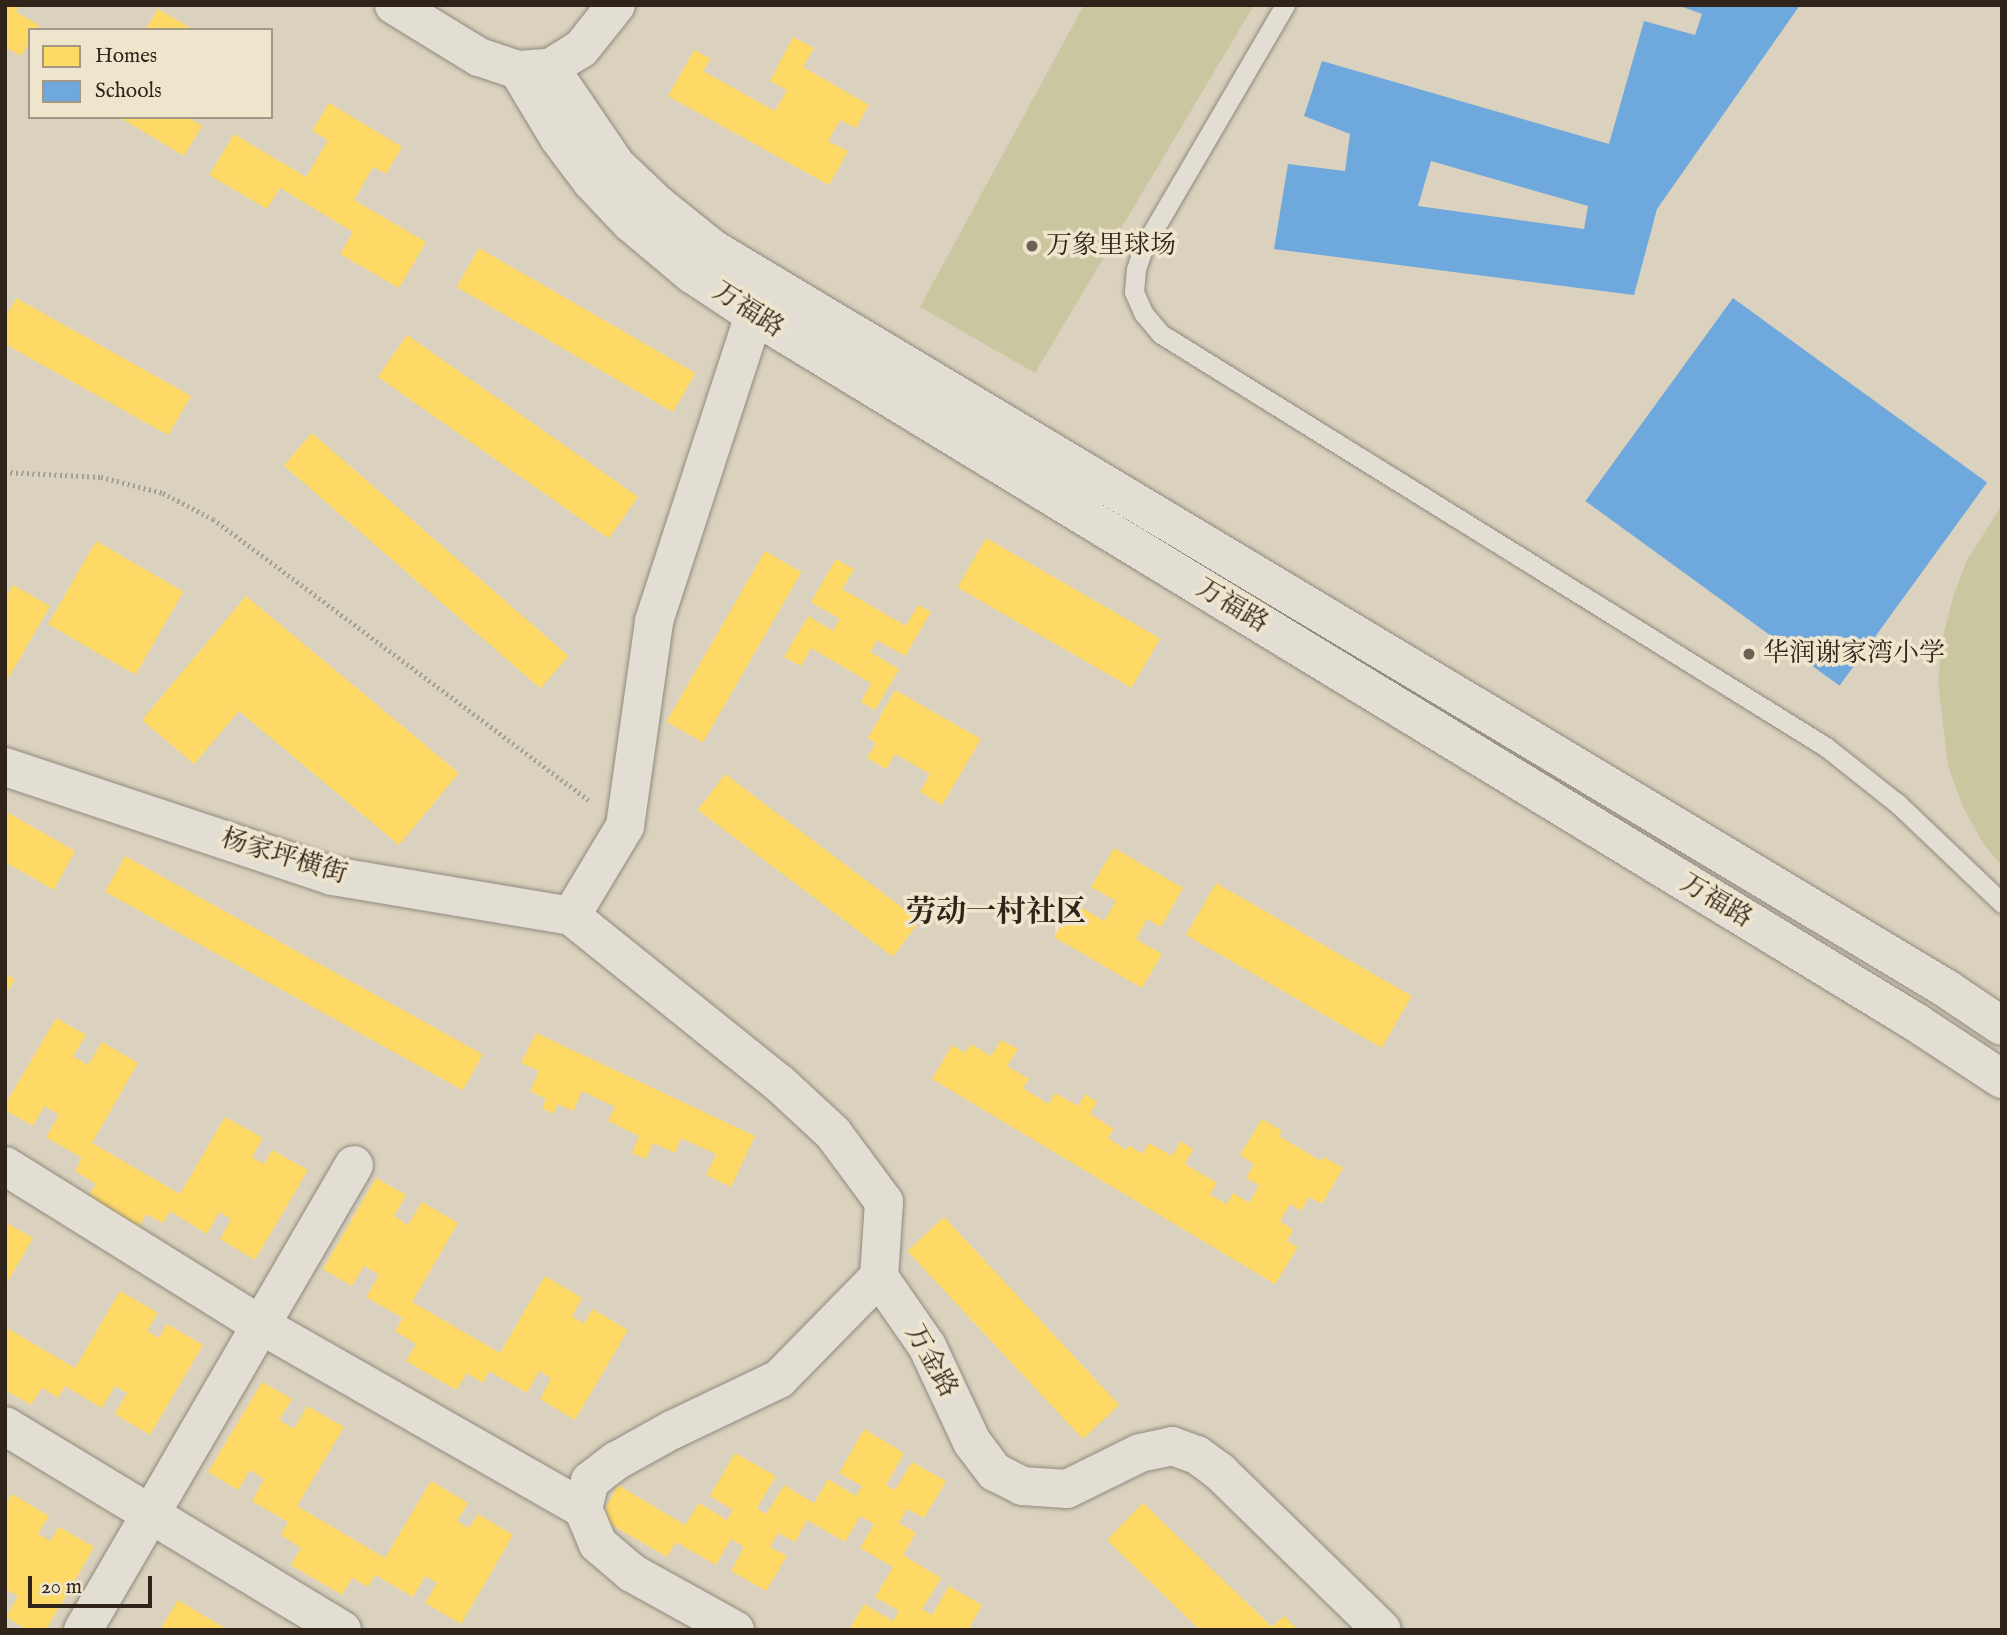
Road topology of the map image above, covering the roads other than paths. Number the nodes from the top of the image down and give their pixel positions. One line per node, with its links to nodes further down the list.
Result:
1 (394, 5): 4 (street)
2 (616, 5): 4 (street)
3 (1285, 5): 7 (lane)
4 (534, 69): 5 (street, 万福路); 9 (street, 万福路)
5 (754, 315): 8 (street); 10 (street, 万福路)
6 (5, 767): 8 (street, 杨家坪横街)
7 (2002, 903)
8 (571, 916): 13 (street)
9 (2002, 1026)
10 (2002, 1079)
11 (354, 1165): 14 (street)
12 (5, 1166): 14 (street)
13 (879, 1277): 16 (street); 21 (street, 万金路)
14 (259, 1324): 16 (street); 17 (street)
15 (5, 1426): 17 (street)
16 (583, 1509): 20 (street)
17 (150, 1514): 18 (street); 19 (street)
18 (83, 1630)
19 (342, 1630)
20 (735, 1630)
21 (1382, 1630)

